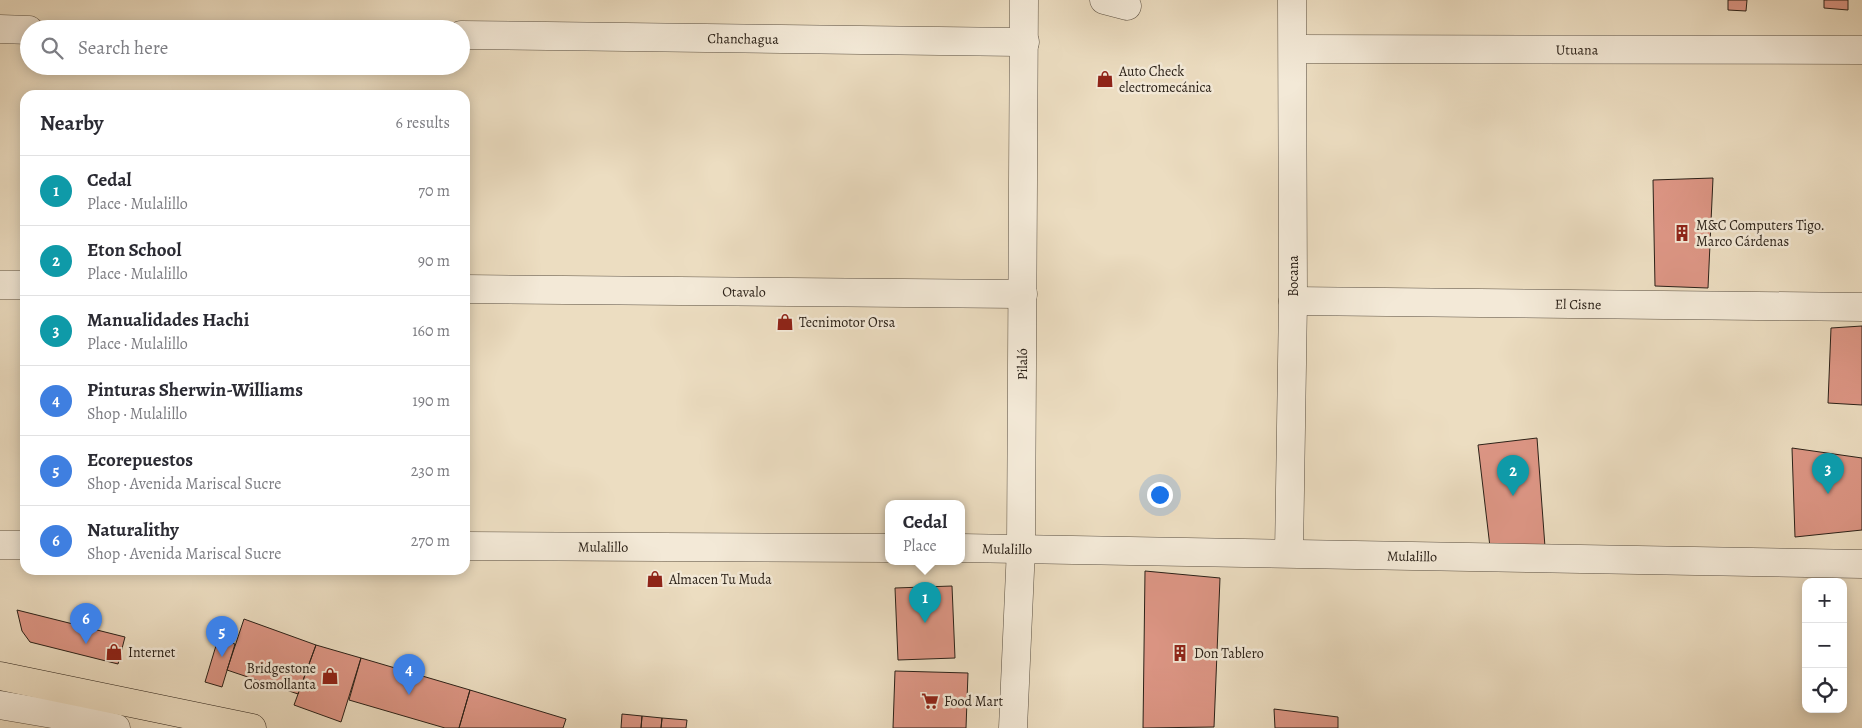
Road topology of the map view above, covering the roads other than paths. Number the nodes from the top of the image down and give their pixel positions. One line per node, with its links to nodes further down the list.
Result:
1 (1024, 0): 6 (street, Pilaló)
2 (1292, 0): 7 (street, Bocana)
3 (0, 29): 4 (street)
4 (20, 30)
5 (470, 35): 6 (street, Chanchagua)
6 (1025, 42): 12 (street, Pilaló)
7 (1293, 49): 8 (street, Utuana); 13 (street, Bocana)
8 (1862, 50)
9 (0, 285): 10 (street)
10 (20, 285)
11 (470, 289): 12 (street, Otavalo)
12 (1023, 294): 20 (street, Pilaló)
13 (1293, 301): 14 (street, El Cisne); 21 (street, Bocana)
14 (1862, 306)
15 (0, 545): 16 (street)
16 (20, 545)
17 (470, 546): 18 (street, Mulalillo)
18 (885, 548)
19 (965, 548): 20 (street, Mulalillo)
20 (1021, 548): 21 (street, Mulalillo); 27 (street, Pilaló)
21 (1289, 553): 22 (street, Mulalillo)
22 (1862, 564)
23 (0, 676): 26 (main road)
24 (3, 707): 25 (street)
25 (116, 728)
26 (252, 728)
27 (1013, 728)

